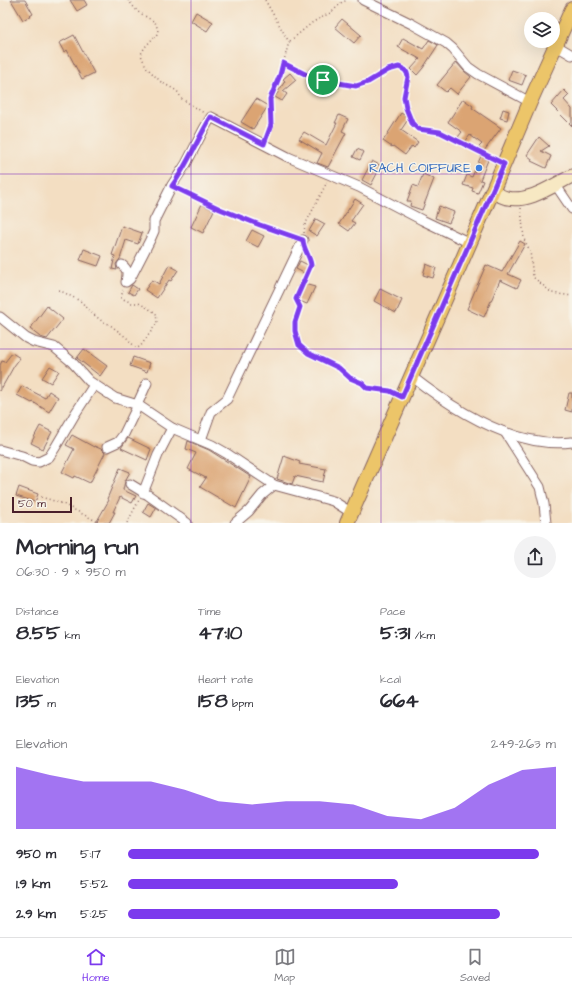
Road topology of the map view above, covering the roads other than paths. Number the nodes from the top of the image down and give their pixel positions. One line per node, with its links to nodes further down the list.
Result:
1 (363, 0): 7 (street)
2 (572, 10): 3 (main road)
3 (560, 35)
4 (554, 48): 7 (main road)
5 (560, 48): 6 (street)
6 (572, 55)
7 (530, 102): 10 (main road)
8 (572, 176): 9 (street)
9 (555, 184): 10 (street); 11 (street)
10 (492, 192): 13 (main road)
11 (572, 209)
12 (303, 240): 22 (street)
13 (470, 243): 14 (street); 16 (main road)
14 (122, 265)
15 (0, 317): 18 (street)
16 (411, 376): 21 (street); 29 (main road)
17 (147, 383): 19 (street)
18 (94, 385): 19 (street); 25 (street)
19 (137, 405): 20 (street); 24 (street)
20 (172, 428): 22 (street); 28 (street)
21 (505, 432): 23 (street); 32 (street)
22 (201, 440): 27 (street)
23 (572, 442)
24 (106, 447)
25 (0, 450)
26 (130, 484): 28 (street)
27 (274, 485): 29 (street); 31 (street)
28 (143, 493): 30 (street)
29 (350, 518)
30 (187, 523)
31 (235, 523)
32 (546, 523)

